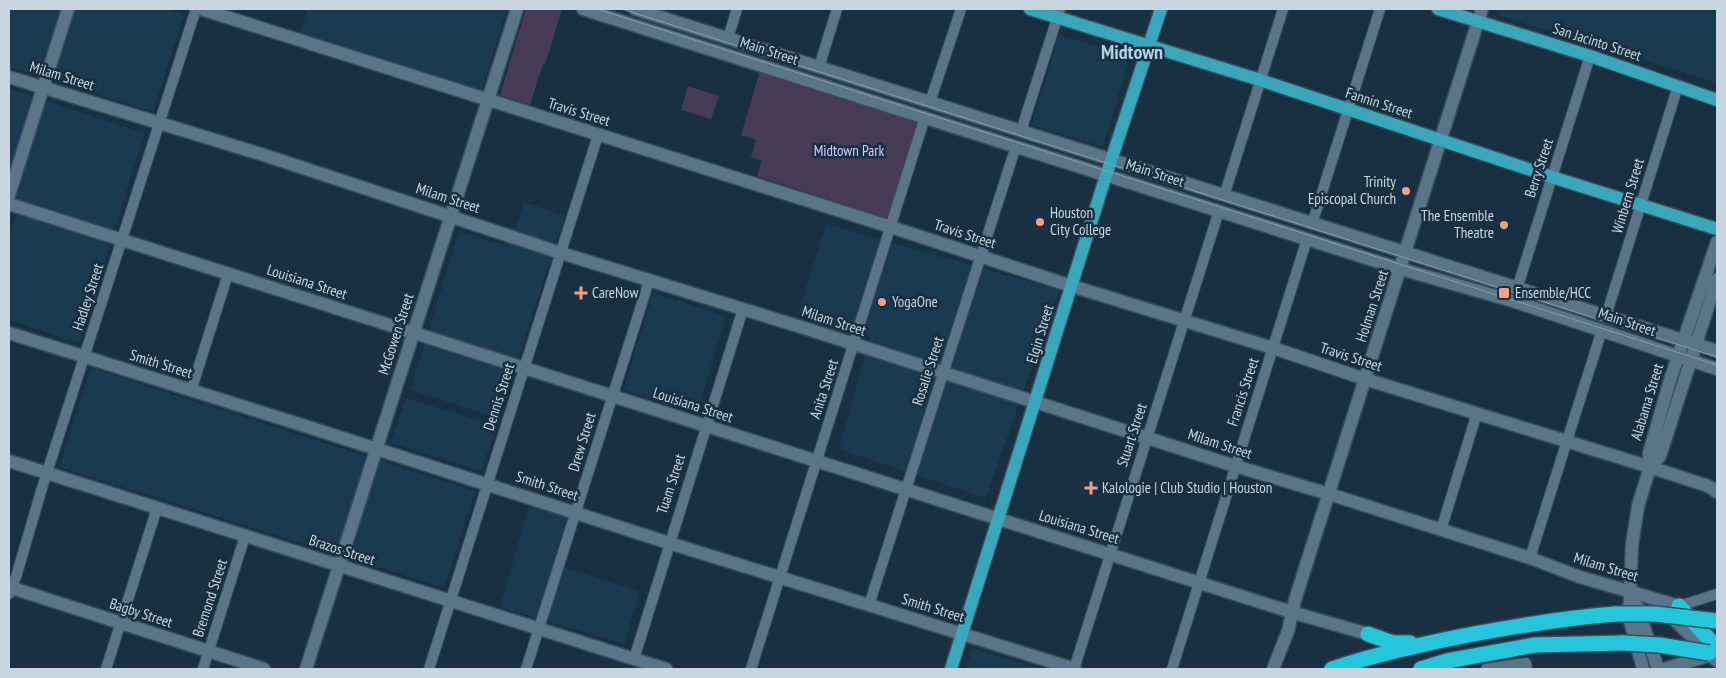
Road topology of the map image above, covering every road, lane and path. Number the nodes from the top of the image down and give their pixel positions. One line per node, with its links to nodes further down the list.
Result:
1 (68, 9): 25 (main road)
2 (196, 9): 31 (street, Hadley Street)
3 (201, 9): 26 (main road, Travis Street)
4 (516, 9): 26 (main road, McGowen Street)
5 (583, 9): 30 (main road, Main Street)
6 (637, 9): 18 (main road, Main Street)
7 (737, 9): 18 (street)
8 (837, 9): 21 (street)
9 (961, 9): 28 (street)
10 (1030, 9): 16 (main road, Fannin Street)
11 (1161, 9): 19 (main road, Elgin Street)
12 (1283, 9): 23 (street)
13 (1380, 9): 29 (street)
14 (1438, 9): 17 (main road, San Jacinto Street)
15 (1482, 9): 17 (main road, Holman Street)
16 (1059, 13): 19 (main road, Fannin Street); 32 (street)
17 (1478, 22): 20 (main road, San Jacinto Street); 34 (main road, Holman Street)
18 (728, 38): 21 (main road, Main Street)
19 (1149, 46): 23 (main road, Fannin Street); 36 (main road, Elgin Street)
20 (1590, 56): 24 (main road, San Jacinto Street); 38 (street, Berry Street)
21 (819, 67): 28 (main road, Main Street)
22 (9, 77): 25 (main road, Milam Street)
23 (1260, 80): 29 (main road, Fannin Street); 40 (street)
24 (1678, 86): 27 (main road, San Jacinto Street); 42 (street, Winbern Street)
25 (44, 88): 31 (main road, Milam Street); 39 (main road)
26 (488, 100): 33 (main road, Travis Street); 44 (main road, McGowen Street)
27 (1717, 100)
28 (930, 102): 32 (main road, Main Street)
29 (1348, 110): 34 (main road, Fannin Street); 45 (street)
30 (925, 117): 35 (main road, Main Street); 46 (street, Anita Street)
31 (158, 123): 44 (main road, Milam Street); 49 (street, Hadley Street)
32 (1021, 131): 36 (main road, Main Street)
33 (598, 135): 46 (main road, Travis Street); 51 (street, Dennis Street)
34 (1440, 140): 38 (main road, Fannin Street); 52 (main road, Holman Street)
35 (1016, 146): 37 (main road, Main Street); 53 (street, Rosalie Street)
36 (1111, 160): 37 (main road, Elgin Street); 40 (main road, Main Street)
37 (1106, 175): 43 (main road, Main Street); 58 (main road, Elgin Street)
38 (1552, 177): 42 (main road, Fannin Street); 59 (street, Berry Street)
39 (9, 196)
40 (1224, 196): 45 (main road, Main Street)
41 (9, 204): 49 (main road, Louisiana Street)
42 (1642, 204): 47 (main road, Fannin Street); 61 (street, Winbern Street)
43 (1219, 211): 48 (main road, Main Street); 62 (street, Stuart Street)
44 (450, 216): 51 (main road, Milam Street); 65 (main road, McGowen Street)
45 (1312, 224): 52 (main road, Main Street)
46 (891, 227): 53 (main road, Travis Street); 67 (street, Anita Street)
47 (1717, 228)
48 (1307, 239): 54 (main road, Main Street); 69 (street, Francis Street)
49 (122, 240): 55 (main road, Louisiana Street); 71 (street, Hadley Street)
50 (1717, 242): 66 (main road, Alabama Street)
51 (561, 253): 57 (main road, Milam Street); 74 (street, Dennis Street)
52 (1406, 254): 54 (main road, Holman Street); 59 (main road, Main Street)
53 (981, 256): 58 (main road, Travis Street); 76 (street, Rosalie Street)
54 (1401, 268): 63 (main road, Main Street); 77 (main road, Holman Street)
55 (228, 274): 65 (main road, Louisiana Street); 78 (street)
56 (1717, 279): 68 (main road, Alabama Street)
57 (649, 281): 60 (main road, Milam Street); 79 (street, Drew Street)
58 (1072, 286): 62 (main road, Travis Street); 80 (main road, Elgin Street)
59 (1517, 289): 61 (main road, Main Street)
60 (743, 310): 67 (main road, Milam Street); 82 (street, Tuam Street)
61 (1606, 316): 66 (main road, Main Street)
62 (1185, 320): 69 (main road, Travis Street); 83 (street, Stuart Street)
63 (1602, 330): 72 (main road, Main Street); 84 (street)
64 (9, 333): 71 (main road, Smith Street)
65 (413, 333): 74 (main road, Louisiana Street); 85 (main road, McGowen Street)
66 (1683, 339): 68 (main road, Main Street); 72 (main road, Alabama Street)
67 (854, 344): 76 (main road, Milam Street); 87 (street, Anita Street)
68 (1696, 344): 70 (main road, Main Street); 73 (main road, Alabama Street)
69 (1273, 348): 77 (main road, Travis Street); 88 (street, Francis Street)
70 (1717, 351)
71 (84, 357): 78 (main road, Smith Street); 90 (street, Hadley Street)
72 (1678, 357): 73 (main road, Main Street); 89 (main road, Alabama Street)
73 (1691, 361): 75 (main road, Main Street); 89 (main road, Alabama Street)
74 (525, 367): 79 (main road, Louisiana Street); 91 (street, Dennis Street)
75 (1717, 370)
76 (943, 372): 80 (main road, Milam Street); 92 (street, Rosalie Street)
77 (1365, 379): 81 (main road, Travis Street); 94 (main road, Holman Street)
78 (190, 390): 85 (main road, Smith Street)
79 (612, 396): 82 (main road, Louisiana Street); 96 (street, Drew Street)
80 (1035, 402): 83 (main road, Milam Street); 97 (main road, Elgin Street)
81 (1478, 414): 84 (main road, Travis Street); 98 (street)
82 (706, 426): 87 (main road, Louisiana Street); 100 (street, Tuam Street)
83 (1147, 437): 88 (main road, Milam Street); 101 (street, Stuart Street)
84 (1566, 442): 89 (main road, Travis Street); 102 (street)
85 (376, 448): 91 (main road, Smith Street); 103 (main road, McGowen Street)
86 (9, 461): 90 (main road, Brazos Street)
87 (816, 462): 92 (main road, Louisiana Street); 104 (street, Anita Street)
88 (1235, 466): 94 (main road, Milam Street); 105 (street, Francis Street)
89 (1650, 467): 93 (main road, Travis Street); 107 (main road)
90 (47, 472): 95 (main road, Brazos Street); 106 (street, Hadley Street)
91 (487, 485): 96 (main road, Smith Street); 110 (street, Dennis Street)
92 (906, 489): 97 (main road, Louisiana Street); 111 (street, Rosalie Street)
93 (1714, 491)
94 (1328, 494): 98 (main road, Milam Street); 113 (main road, Holman Street)
95 (157, 508): 99 (main road, Brazos Street); 115 (street)
96 (576, 513): 100 (main road, Smith Street); 117 (street, Drew Street)
97 (998, 519): 101 (main road, Louisiana Street); 118 (main road, Elgin Street)
98 (1441, 530): 102 (main road, Milam Street)
99 (245, 536): 103 (main road, Brazos Street); 121 (street, Bremond Street)
100 (669, 543): 104 (main road, Smith Street); 123 (street, Tuam Street)
101 (1110, 554): 105 (main road, Louisiana Street); 134 (street, Stuart Street)
102 (1530, 558): 107 (main road, Milam Street)
103 (339, 566): 110 (main road, Brazos Street); 128 (main road, McGowen Street)
104 (780, 577): 111 (main road, Smith Street); 132 (street, Anita Street)
105 (1198, 582): 113 (main road, Louisiana Street); 135 (street, Francis Street)
106 (10, 590): 115 (main road, Bagby Street)
107 (1630, 592): 109 (main road, Milam Street); 140 (main road); 141 (main road)
108 (1717, 594): 112 (street)
109 (1649, 596): 112 (main road, Milam Street); 122 (main road, Milam Street)
110 (450, 601): 117 (main road, Brazos Street); 129 (street, Dennis Street)
111 (869, 605): 118 (main road, Smith Street)
112 (1679, 606): 116 (highway); 122 (highway)
113 (1291, 612): 119 (main road, Louisiana Street); 136 (main road, Holman Street)
114 (1717, 621): 120 (highway, bridge)
115 (121, 623): 121 (main road, Bagby Street); 125 (street)
116 (1717, 626)
117 (539, 629): 123 (main road, Brazos Street); 130 (street, Drew Street)
118 (962, 634): 133 (main road, Elgin Street); 134 (main road, Smith Street)
119 (1368, 634): 120 (highway)
120 (1424, 643): 137 (highway)
121 (208, 652): 126 (street, Bremond Street); 127 (main road, Bagby Street)
122 (1715, 654): 138 (highway, bridge); 142 (main road)
123 (632, 664): 131 (main road, Brazos Street)
124 (1526, 666): 139 (street)
125 (106, 669)
126 (203, 669)
127 (264, 669)
128 (306, 669)
129 (429, 669)
130 (526, 669)
131 (666, 669)
132 (751, 669)
133 (951, 669)
134 (1074, 669)
135 (1172, 669)
136 (1273, 669)
137 (1332, 669)
138 (1421, 669)
139 (1486, 669)
140 (1643, 669)
141 (1658, 669)
142 (1664, 669)

